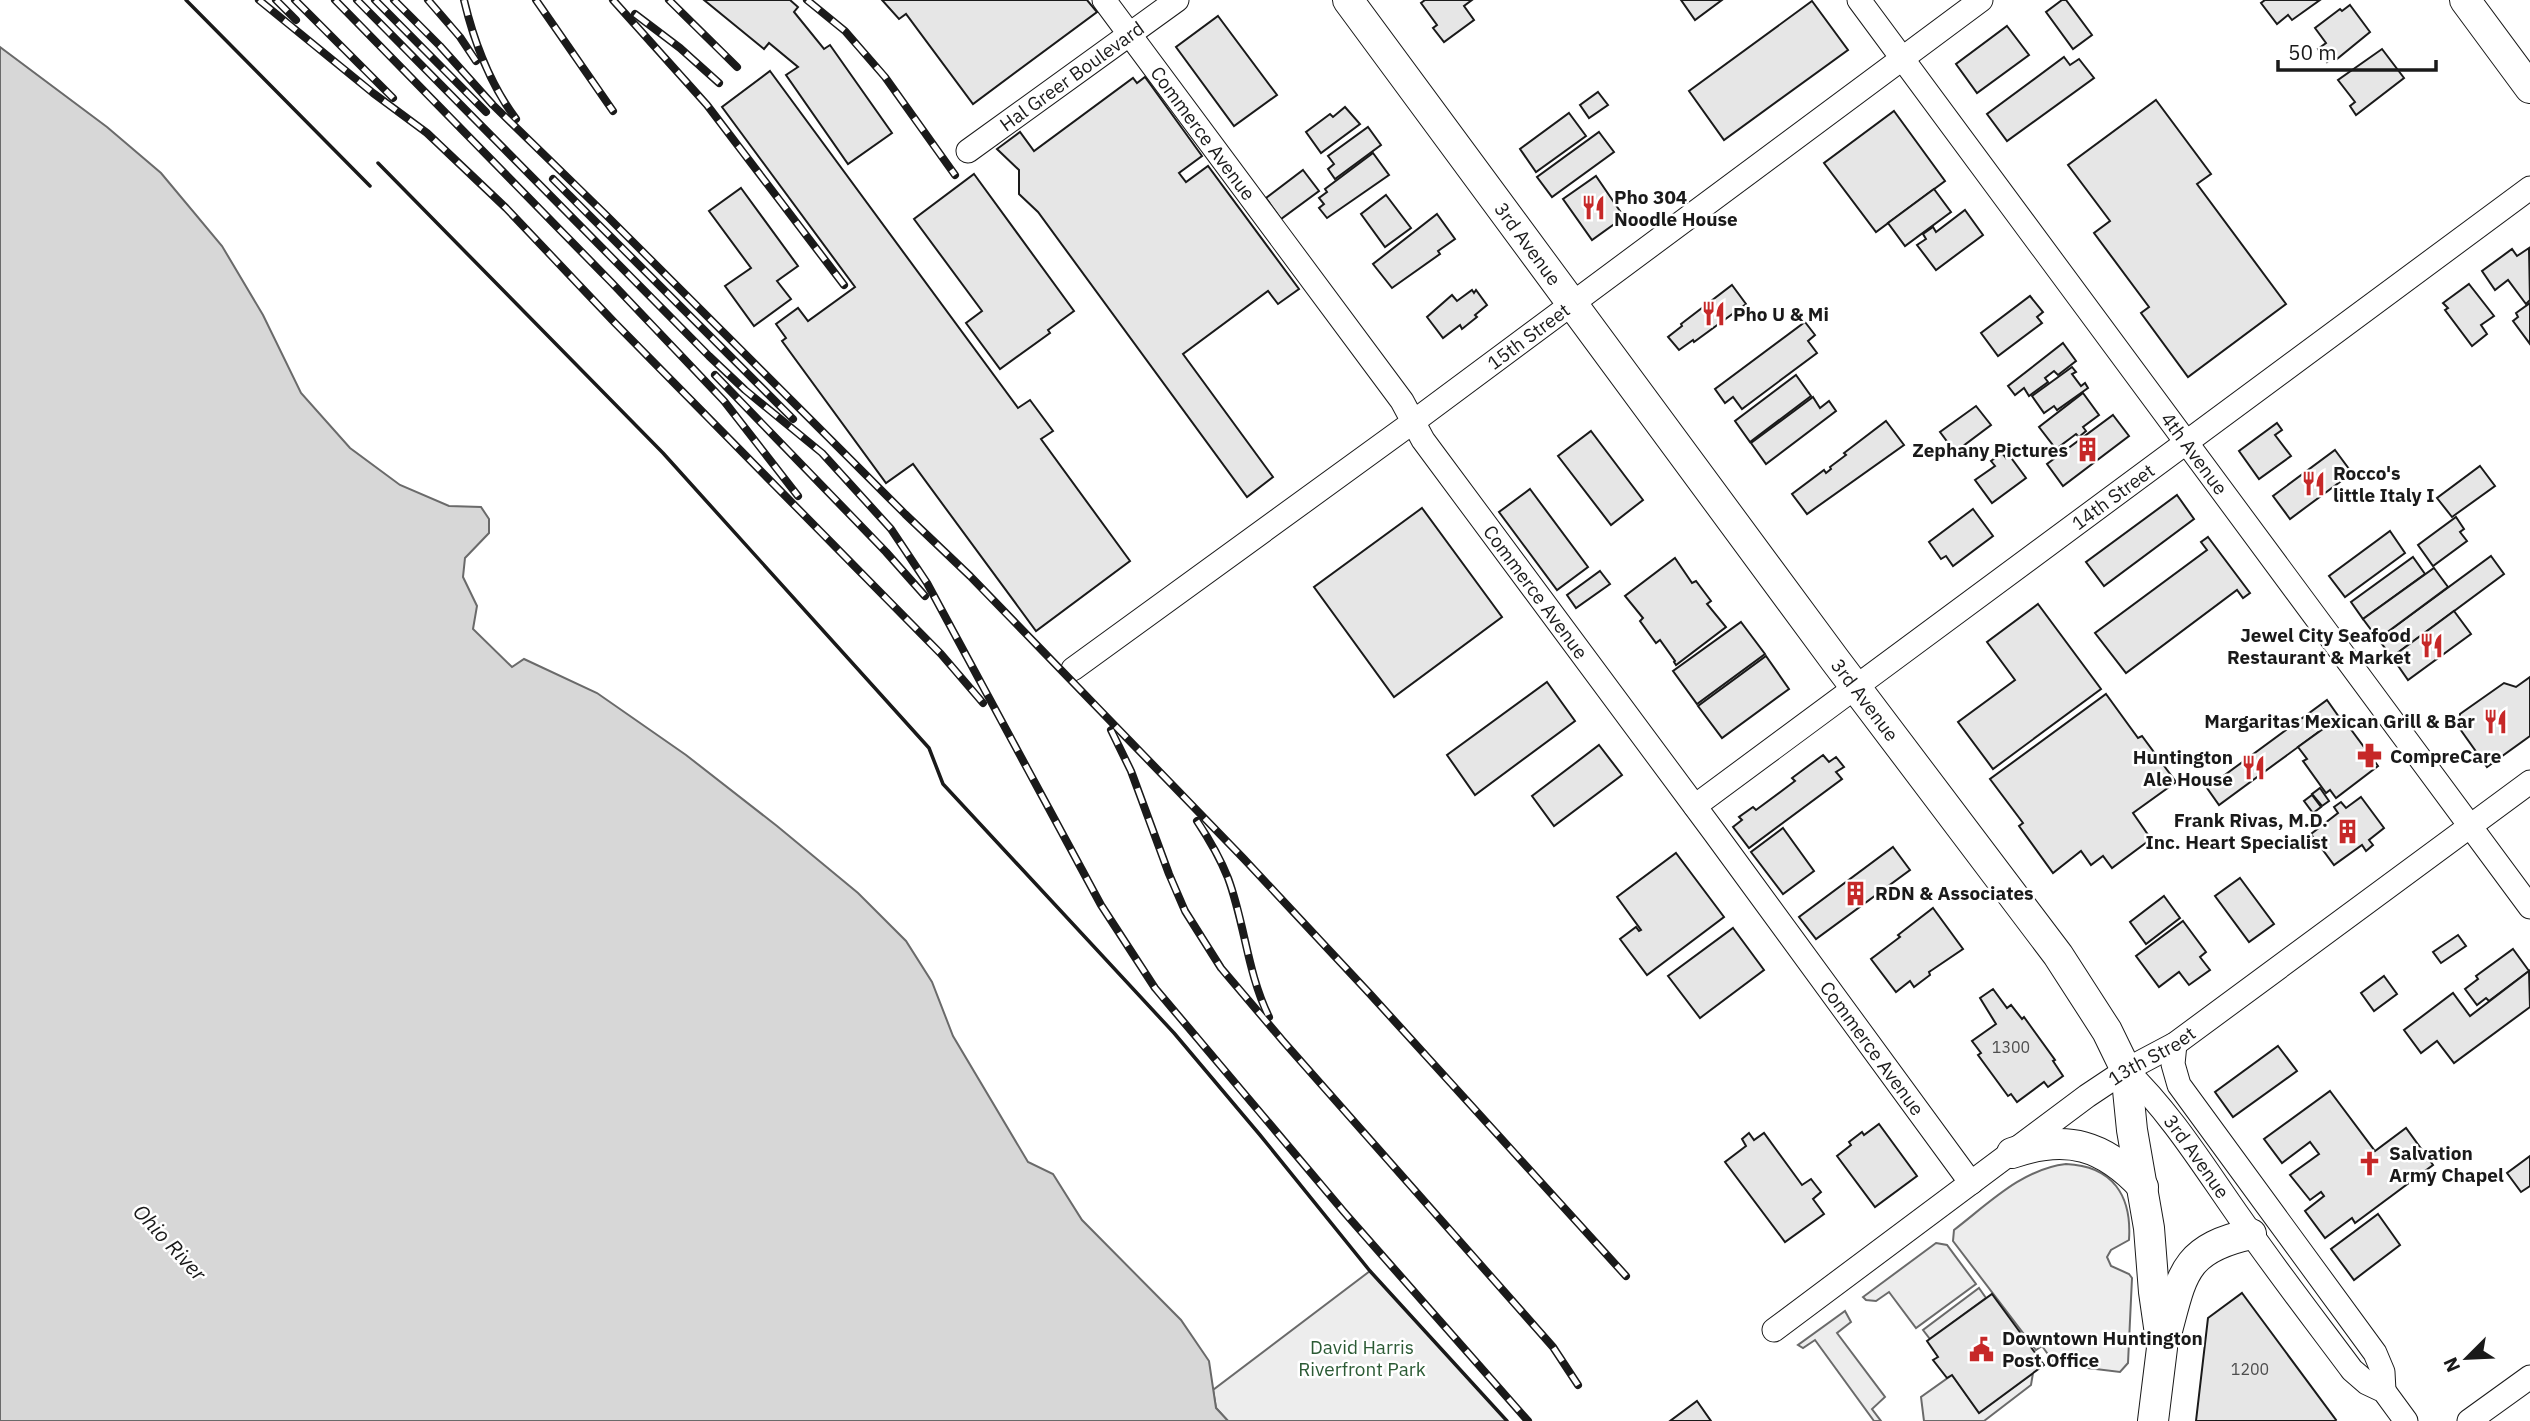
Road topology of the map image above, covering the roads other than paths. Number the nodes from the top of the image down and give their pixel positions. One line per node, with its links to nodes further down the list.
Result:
1 (1104, 0): 7 (street, Commerce Avenue)
2 (1177, 0): 7 (street, Hal Greer Boulevard)
3 (1348, 0): 12 (main road, 3rd Avenue)
4 (1859, 0): 8 (street, 4th Avenue)
5 (1981, 0): 8 (street, 15th Street)
6 (2465, 0): 9 (main road)
7 (1130, 35): 10 (street, Hal Greer Boulevard); 13 (street, Commerce Avenue)
8 (1902, 58): 12 (street, 15th Street); 14 (street, 4th Avenue)
9 (2530, 88)
10 (968, 151)
11 (2530, 188): 14 (street, 14th Street)
12 (1572, 303): 13 (street, 15th Street); 16 (main road, 3rd Avenue)
13 (1413, 422): 15 (street, 15th Street); 18 (street, Commerce Avenue)
14 (2186, 443): 16 (street, 14th Street); 19 (street, 4th Avenue)
15 (1073, 669)
16 (1856, 687): 18 (street, 14th Street); 22 (main road, 3rd Avenue)
17 (2530, 782): 19 (street, 13th Street)
18 (1695, 806): 24 (street, Commerce Avenue)
19 (2470, 826): 20 (street, 4th Avenue); 21 (street, 13th Street)
20 (2530, 907)
21 (2175, 1044): 22 (street, 13th Street); 30 (street, 3rd Avenue)
22 (2126, 1070): 23 (street, 13th Street); 25 (main road); 26 (street, 3rd Avenue)
23 (2012, 1153): 24 (street, 13th Street); 25 (main road)
24 (1971, 1183): 27 (street, 13th Street)
25 (2143, 1187): 28 (main road)
26 (2251, 1234): 28 (main road); 30 (street, 3rd Avenue)
27 (1774, 1330)
28 (2162, 1348): 31 (main road)
29 (2530, 1377): 33 (street)
30 (2384, 1391): 32 (street, 3rd Avenue)
31 (2153, 1421)
32 (2406, 1421)
33 (2469, 1421)

